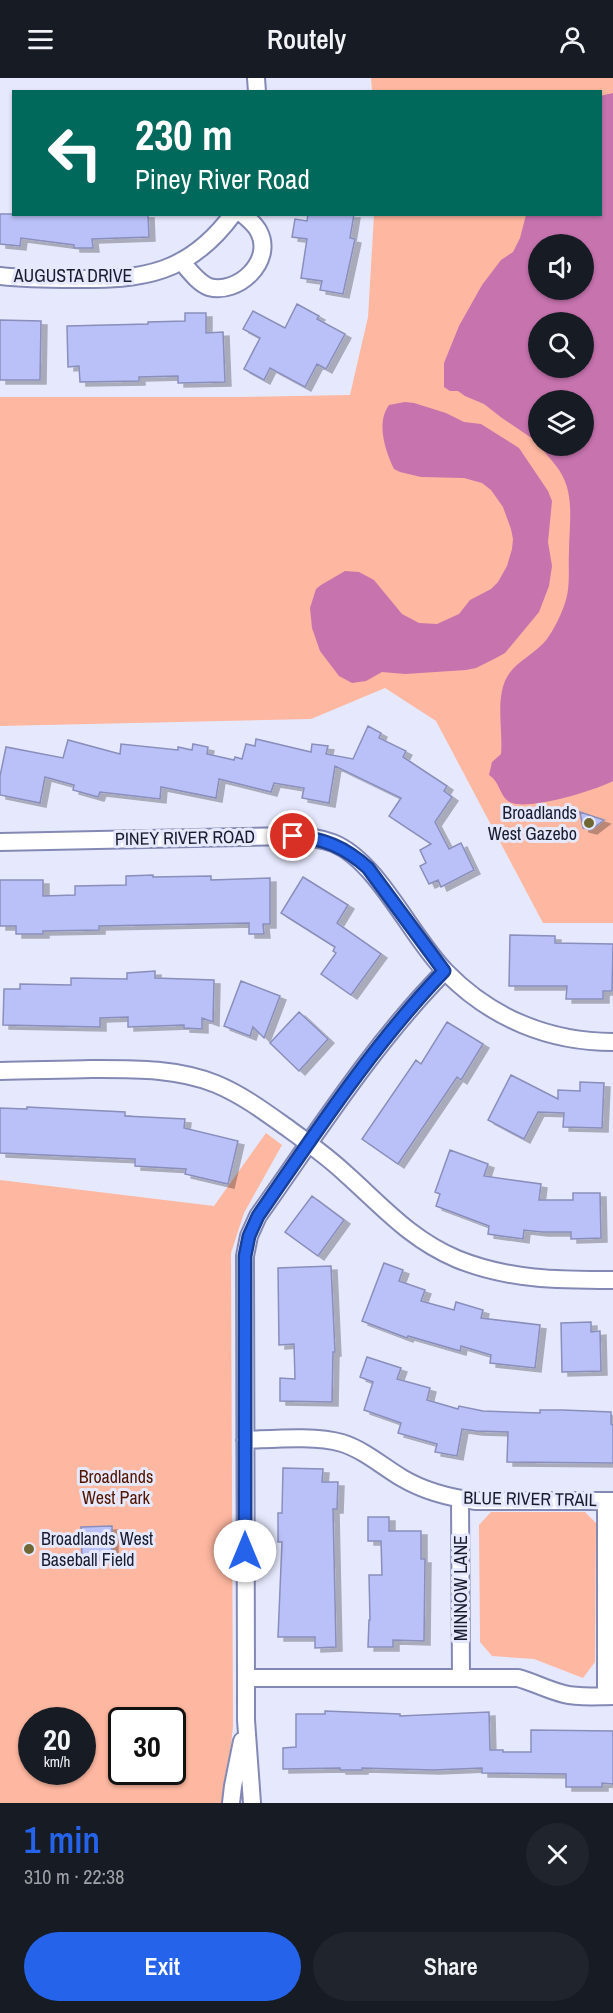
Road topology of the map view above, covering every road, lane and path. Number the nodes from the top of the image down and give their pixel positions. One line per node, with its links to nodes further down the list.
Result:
1 (232, 216): 3 (street, AUGUSTA DRIVE)
2 (245, 216): 3 (street)
3 (181, 261): 4 (street, AUGUSTA DRIVE)
4 (0, 276)
5 (0, 842): 6 (street, PINEY RIVER ROAD)
6 (444, 971): 7 (street, PINEY RIVER ROAD); 9 (street)
7 (613, 1042)
8 (0, 1071): 9 (street)
9 (309, 1143): 10 (street); 11 (street)
10 (613, 1280)
11 (245, 1440): 12 (street, BLUE RIVER TRAIL); 15 (street)
12 (460, 1499): 13 (street, BLUE RIVER TRAIL); 14 (street, MINNOW LANE)
13 (609, 1501): 16 (street)
14 (461, 1677): 15 (street); 16 (street)
15 (246, 1678): 17 (street)
16 (610, 1696)
17 (246, 1720): 18 (street); 19 (street)
18 (231, 1803)
19 (252, 1803)

